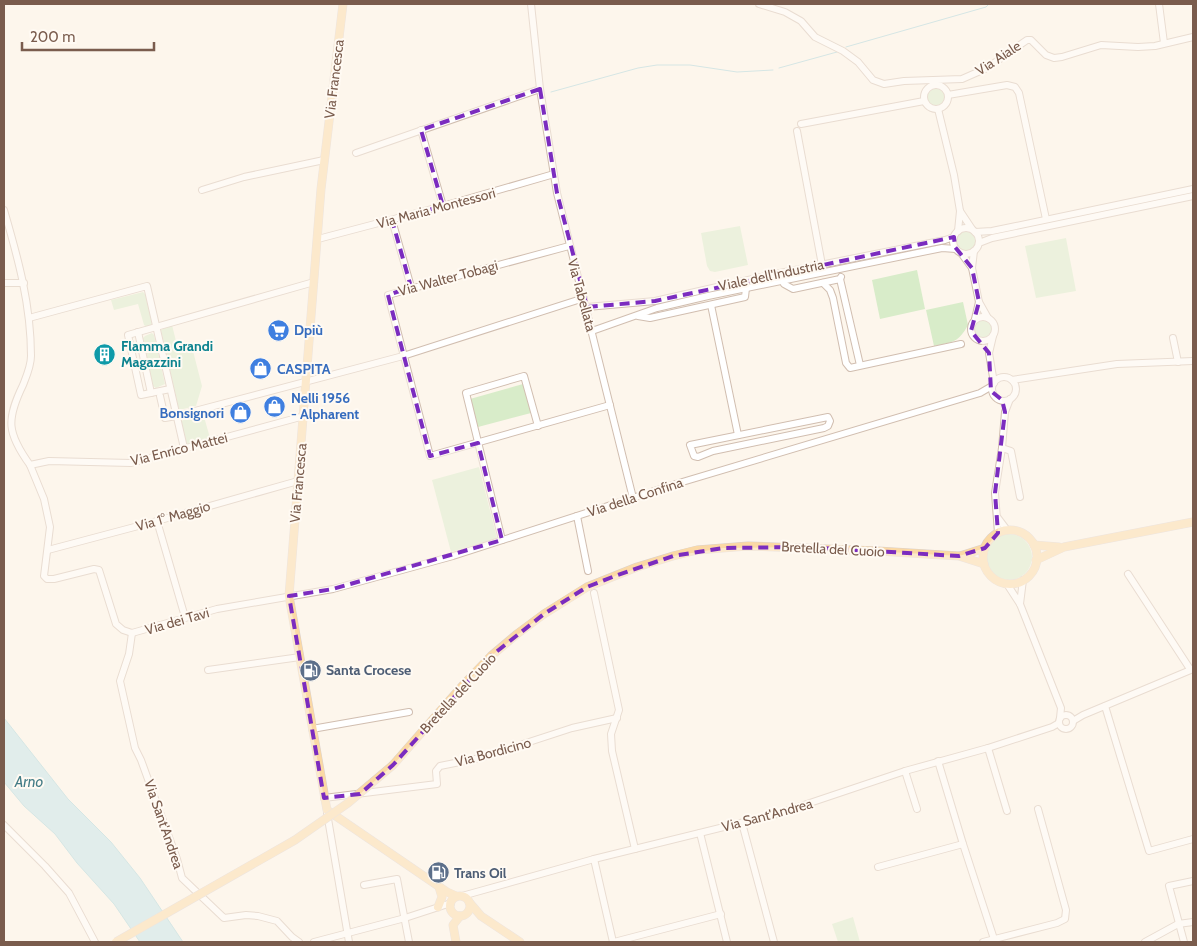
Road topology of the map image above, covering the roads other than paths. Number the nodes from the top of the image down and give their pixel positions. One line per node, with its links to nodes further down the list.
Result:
1 (343, 4): 15 (main road, Via Francesca)
2 (531, 4): 7 (street, Via Tabellata)
3 (759, 4): 6 (street, Via Aiale)
4 (1159, 4): 6 (street)
5 (1193, 38): 6 (street, Via Aiale)
6 (1164, 43)
7 (540, 89): 12 (street); 16 (street, Via Tabellata)
8 (948, 95): 9 (street); 10 (street); 23 (street)
9 (924, 101): 10 (street); 11 (street)
10 (938, 109): 22 (street)
11 (802, 124)
12 (421, 130): 14 (street); 20 (street)
13 (797, 131): 32 (street)
14 (356, 153)
15 (324, 160): 18 (street); 27 (main road, Via Francesca)
16 (554, 174): 20 (street, Via Maria Montessori); 29 (street, Via Tabellata)
17 (1193, 189): 23 (street, Viale dell'Industria)
18 (202, 190)
19 (1193, 196): 28 (street)
20 (443, 206): 24 (street, Via Maria Montessori)
21 (4, 210): 39 (street)
22 (960, 211): 25 (street); 26 (street)
23 (1046, 219): 25 (street, Viale dell'Industria)
24 (392, 220): 27 (street, Via Maria Montessori); 41 (street)
25 (974, 231): 26 (street, Viale dell'Industria); 28 (street)
26 (956, 234): 30 (street); 32 (street, Viale dell'Industria)
27 (318, 239): 37 (main road, Via Francesca)
28 (979, 243): 31 (street)
29 (569, 246): 41 (street, Via Walter Tobagi); 43 (street, Via Tabellata)
30 (958, 251): 31 (street, Viale dell'Industria); 33 (street, Viale dell'Industria); 34 (street)
31 (974, 251): 34 (street)
32 (822, 264): 46 (street, Viale dell'Industria)
33 (844, 268): 35 (street); 36 (street, Viale dell'Industria)
34 (972, 268): 44 (street)
35 (840, 279): 40 (street); 62 (street)
36 (782, 280): 40 (street); 42 (street, Viale dell'Industria)
37 (314, 282): 51 (street); 67 (main road, Via Francesca)
38 (4, 283): 39 (street)
39 (24, 283): 48 (street)
40 (823, 283): 62 (street)
41 (411, 287): 59 (street, Via Walter Tobagi)
42 (746, 288): 45 (street); 47 (street, Viale dell'Industria)
43 (584, 298): 46 (street, Via Tabellata); 59 (street)
44 (979, 302): 49 (street); 50 (street)
45 (711, 305): 47 (street); 82 (street)
46 (587, 307): 52 (street, Via Tabellata)
47 (637, 315): 52 (street, Viale dell'Industria)
48 (28, 318): 51 (street); 86 (street)
49 (988, 318): 50 (street); 54 (street)
50 (976, 319): 56 (street)
51 (156, 327): 53 (street); 69 (street)
52 (592, 331): 77 (street, Via Tabellata)
53 (138, 332): 71 (street); 71 (street)
54 (993, 335): 56 (street); 58 (street)
55 (1173, 338): 61 (street)
56 (980, 340): 58 (street)
57 (961, 344): 62 (street)
58 (989, 353): 63 (street)
59 (403, 356): 67 (street); 83 (street)
60 (1193, 361): 61 (street)
61 (1178, 362): 66 (street)
62 (860, 366)
63 (993, 369): 64 (street); 68 (street)
64 (1004, 377): 65 (street); 68 (street, Via della Confina)
65 (1012, 380): 66 (street); 70 (street)
66 (1024, 380): 70 (street)
67 (306, 382): 79 (street); 80 (main road, Via Francesca)
68 (993, 385): 72 (street, Via della Confina); 73 (street)
69 (170, 389): 71 (street); 79 (street)
70 (1015, 390): 75 (street)
71 (151, 393)
72 (980, 393): 73 (street, Via della Confina); 89 (street, Via della Confina)
73 (994, 394): 76 (street)
74 (160, 396): 79 (street)
75 (1010, 399): 76 (street); 78 (street)
76 (1002, 400): 78 (street)
77 (610, 405): 81 (street); 89 (street, Via Tabellata)
78 (1006, 412): 85 (street)
79 (176, 416): 84 (street)
80 (304, 416): 84 (street, Via Enrico Mattei); 87 (main road, Via Francesca)
81 (538, 426): 83 (street); 83 (street)
82 (738, 435): 82 (street)
83 (478, 443): 96 (street)
84 (184, 448): 86 (street, Via Enrico Mattei)
85 (1002, 448): 88 (street); 91 (street)
86 (30, 465): 100 (street, Via dei Tavi)
87 (298, 480): 92 (street, Via 1° Maggio); 109 (main road, Via Francesca)
88 (1020, 497)
89 (633, 498): 90 (street, Via della Confina)
90 (577, 516): 96 (street, Via della Confina); 104 (street)
91 (997, 517): 94 (street); 95 (street)
92 (157, 521): 100 (street, Via 1° Maggio); 111 (street)
93 (1193, 522): 98 (main road)
94 (1007, 530): 95 (main road, Bretella del Cuoio); 97 (main road)
95 (998, 533): 99 (main road, Bretella del Cuoio)
96 (502, 540): 109 (street, Via della Confina)
97 (1034, 545): 98 (main road); 102 (main road)
98 (1064, 547): 102 (main road)
99 (984, 548): 101 (main road, Bretella del Cuoio); 103 (main road)
100 (48, 550): 112 (street, Via dei Tavi)
101 (959, 556): 103 (main road, Bretella del Cuoio); 154 (main road, Bretella del Cuoio, bridge)
102 (1036, 560): 106 (main road)
103 (984, 564): 107 (main road, Bretella del Cuoio)
104 (588, 571)
105 (1128, 574): 114 (street)
106 (1023, 580): 107 (main road); 110 (street)
107 (1008, 584): 110 (street)
108 (594, 593): 119 (street)
109 (289, 596): 111 (street, Via dei Tavi); 113 (main road, Via Francesca)
110 (1020, 604): 117 (street)
111 (185, 617): 112 (street, Via dei Tavi)
112 (132, 633): 155 (street, Via Sant'Andrea)
113 (300, 657): 115 (street); 122 (main road, Via Francesca)
114 (1192, 669): 116 (street)
115 (208, 670)
116 (1105, 706): 120 (street); 134 (street)
117 (1061, 708): 120 (street); 121 (street)
118 (409, 712): 122 (street)
119 (617, 718): 126 (street, Via Bordicino); 136 (street)
120 (1071, 718): 121 (street); 121 (street)
121 (1060, 722): 123 (street, Via Sant'Andrea)
122 (312, 729): 126 (main road, Via Francesca)
123 (988, 748): 124 (street, Via Sant'Andrea); 130 (street)
124 (938, 761): 125 (street, Via Sant'Andrea); 135 (street)
125 (906, 771): 127 (street); 131 (street, Via Sant'Andrea)
126 (324, 798): 129 (main road, Via Francesca)
127 (917, 809)
128 (1038, 809): 152 (street)
129 (327, 810): 141 (main road); 151 (street)
130 (1006, 811)
131 (742, 823): 133 (street, Via Sant'Andrea); 163 (street)
132 (4, 825): 153 (street)
133 (700, 833): 136 (street, Via Sant'Andrea); 145 (street)
134 (1193, 839)
135 (963, 844): 138 (street); 152 (street)
136 (635, 849): 137 (street, Via Sant'Andrea)
137 (594, 859): 142 (street, Via Sant'Andrea); 161 (street)
138 (878, 867)
139 (1193, 881): 150 (street)
140 (364, 885): 148 (street)
141 (439, 887): 143 (main road); 143 (main road)
142 (480, 892): 143 (street, Via Sant'Andrea); 144 (street, Via Sant'Andrea)
143 (450, 902): 144 (main road); 146 (main road); 148 (street, Via Sant'Andrea)
144 (469, 902): 146 (main road); 147 (main road)
145 (721, 914): 161 (street); 162 (street)
146 (463, 915): 147 (main road); 159 (main road)
147 (481, 916): 160 (main road)
148 (405, 918): 151 (street, Via Sant'Andrea); 158 (street)
149 (1193, 922): 150 (street)
150 (1178, 924): 165 (street); 166 (street)
151 (348, 933): 156 (street, Via Sant'Andrea); 157 (street)
152 (994, 939): 164 (street)
153 (95, 942)
154 (116, 942)
155 (299, 942)
156 (314, 942)
157 (349, 942)
158 (409, 942)
159 (456, 942)
160 (520, 942)
161 (614, 942)
162 (728, 942)
163 (774, 942)
164 (983, 942)
165 (1145, 942)
166 (1184, 942)

